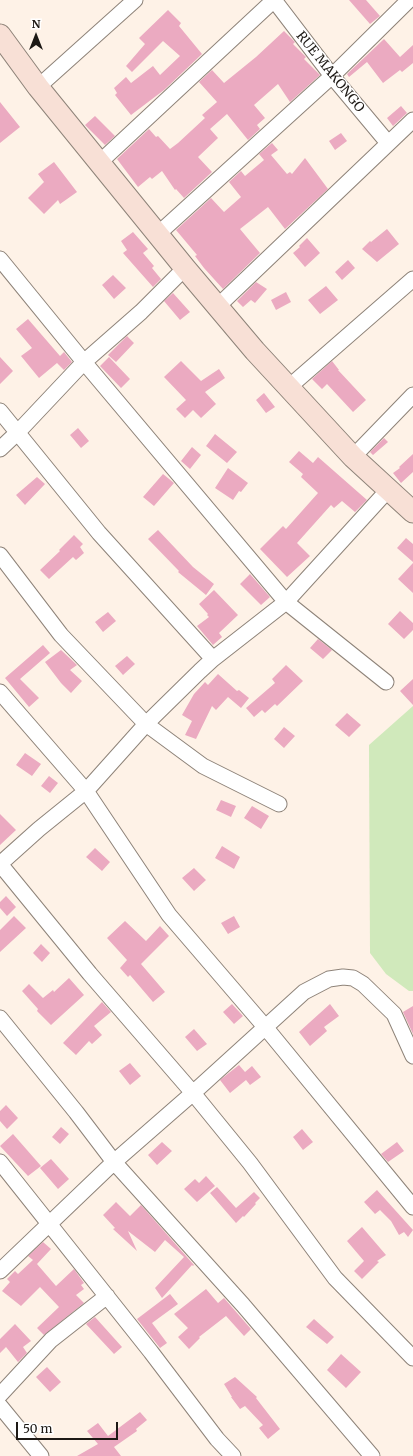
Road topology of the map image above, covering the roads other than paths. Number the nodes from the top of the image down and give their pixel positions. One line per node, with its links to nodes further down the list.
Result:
1 (135, 0): 6 (street)
2 (274, 0): 5 (street, RUE MAKONGO); 9 (street)
3 (410, 0): 5 (street)
4 (0, 35): 6 (street)
5 (332, 76): 8 (street, RUE MAKONGO); 10 (street)
6 (38, 87): 9 (street)
7 (413, 120): 8 (street)
8 (388, 143): 14 (street)
9 (100, 162): 10 (street)
10 (158, 234): 12 (street)
11 (0, 260): 15 (street)
12 (185, 268): 14 (street); 15 (street)
13 (413, 279): 16 (street)
14 (217, 307): 16 (street)
15 (84, 362): 19 (street); 25 (street)
16 (289, 387): 21 (street)
17 (413, 395): 21 (street)
18 (0, 411): 19 (street)
19 (18, 432): 20 (street); 26 (street)
20 (0, 449)
21 (353, 457): 22 (street)
22 (388, 490): 23 (street); 25 (street)
23 (413, 512)
24 (0, 555): 29 (street)
25 (286, 602): 26 (street); 27 (street)
26 (212, 659): 29 (street)
27 (386, 682)
28 (0, 692): 30 (street)
29 (146, 724): 30 (street); 31 (street)
30 (86, 791): 32 (street); 34 (street)
31 (279, 804)
32 (0, 864): 36 (street)
33 (0, 1018): 38 (street)
34 (266, 1028): 35 (street); 36 (street); 39 (street)
35 (413, 1056)
36 (193, 1093): 38 (street); 43 (street)
37 (0, 1162): 40 (street)
38 (114, 1162): 40 (street); 48 (street)
39 (413, 1207)
40 (49, 1225): 41 (street); 42 (street)
41 (0, 1271)
42 (107, 1296): 44 (street); 47 (street)
43 (413, 1358)
44 (0, 1395)
45 (0, 1406): 46 (street)
46 (41, 1456)
47 (233, 1456)
48 (372, 1456)

